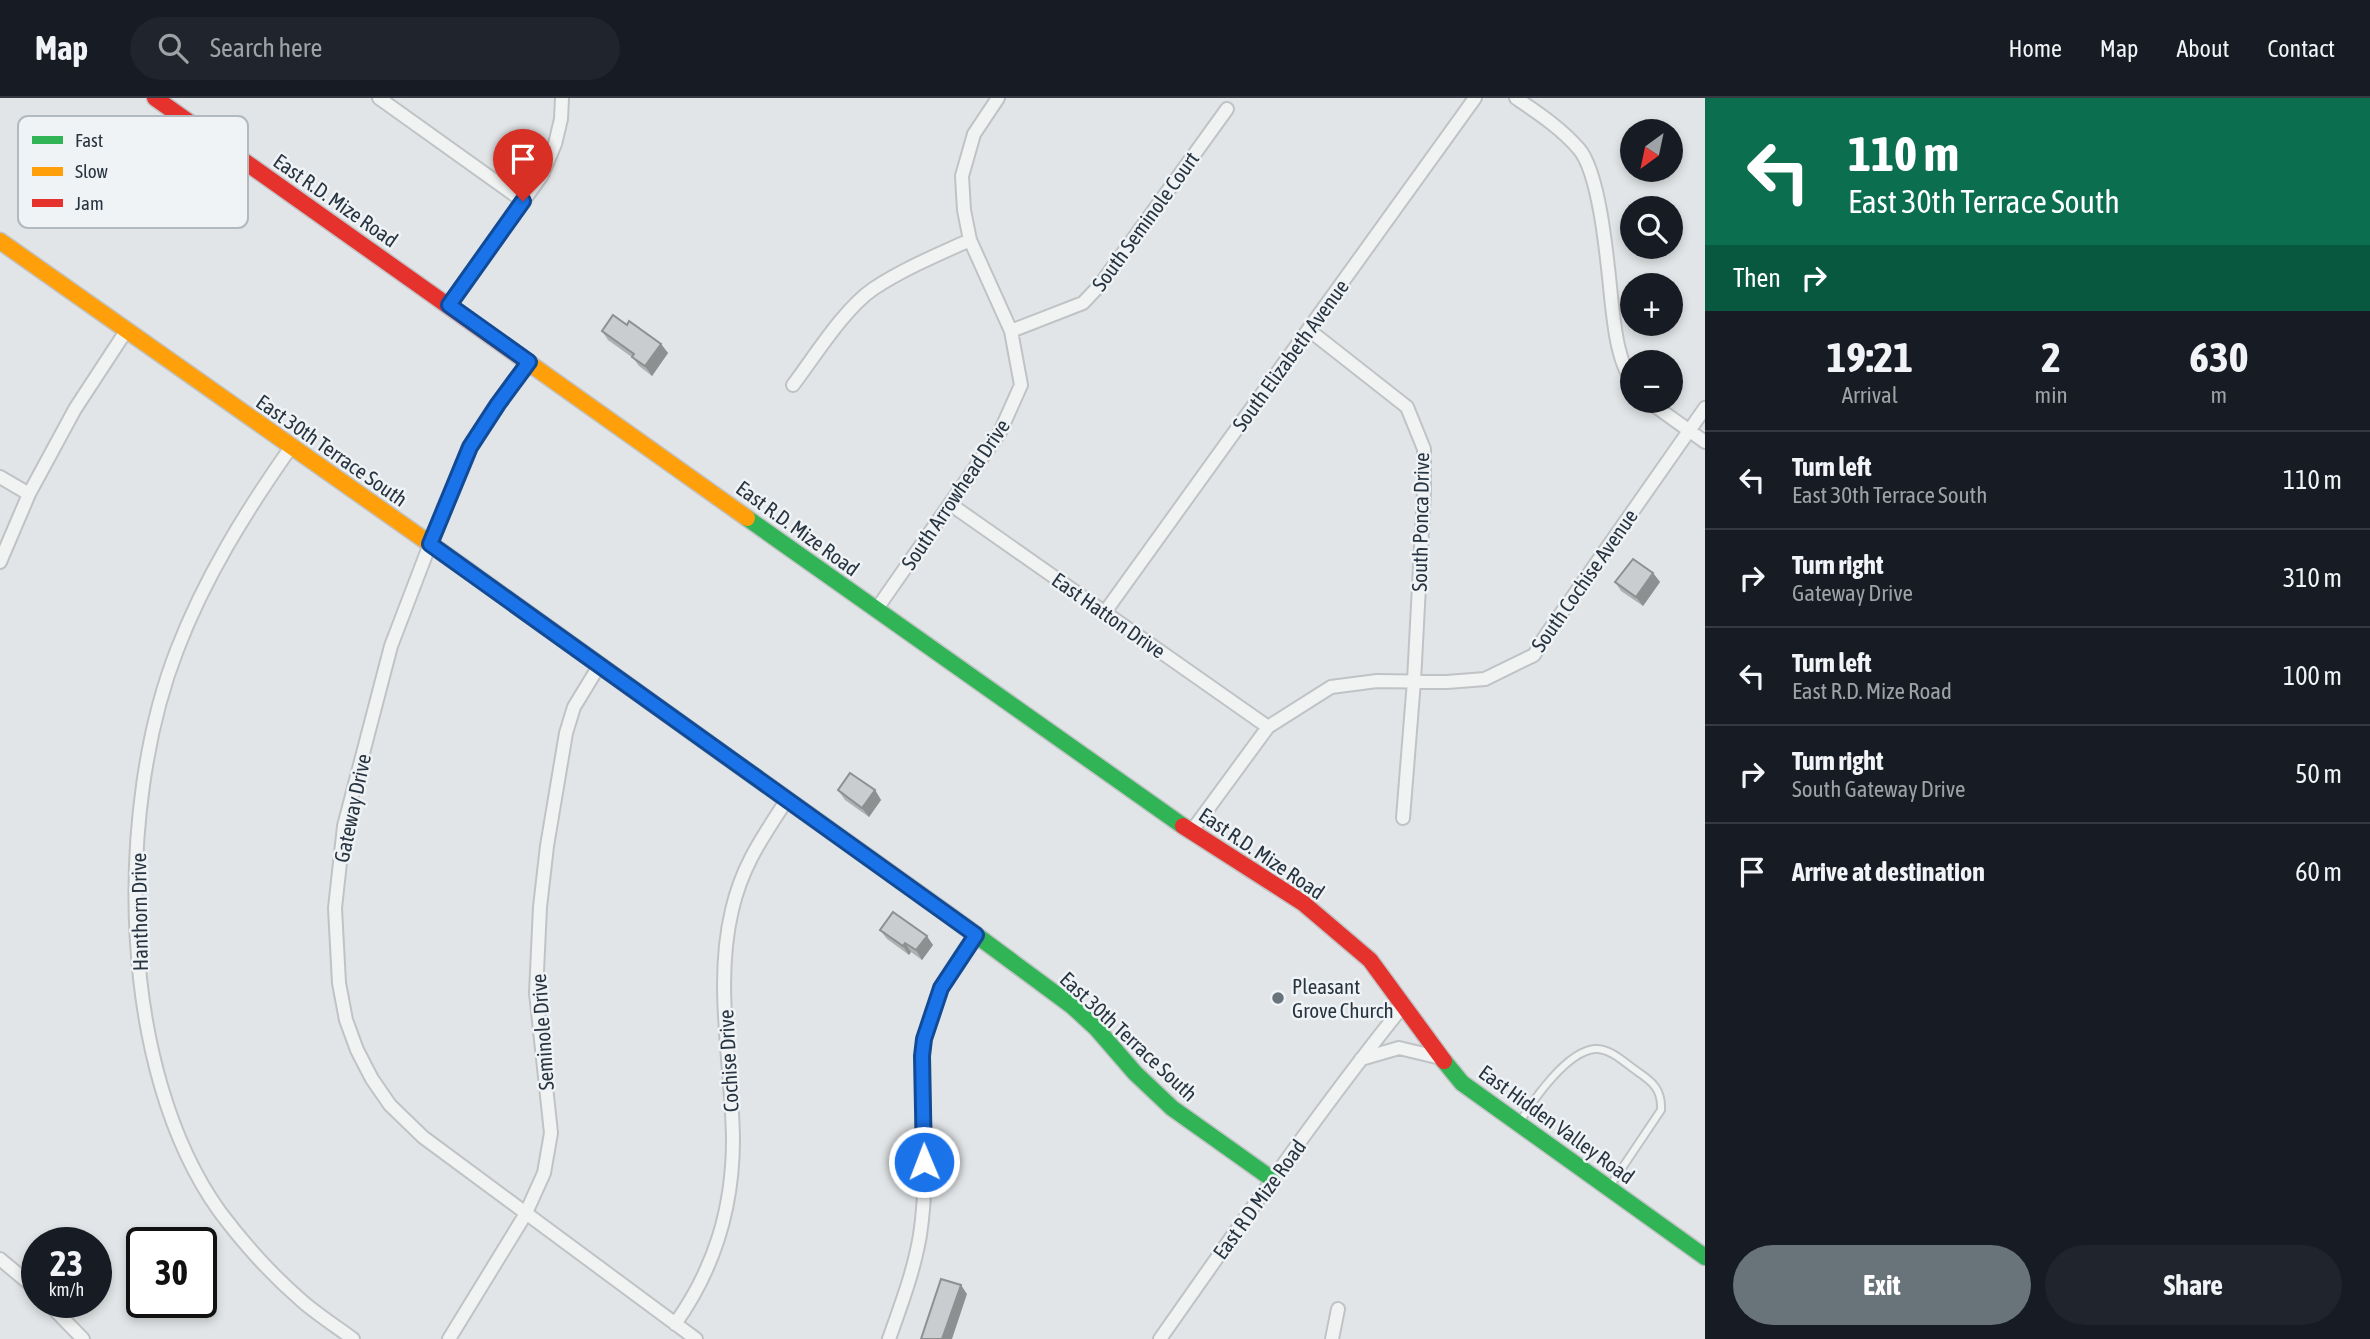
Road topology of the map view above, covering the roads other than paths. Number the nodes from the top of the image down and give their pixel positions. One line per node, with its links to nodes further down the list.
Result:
1 (155, 98): 8 (main road, East R.D. Mize Road)
2 (379, 98): 10 (street)
3 (562, 98): 10 (street)
4 (998, 98): 11 (street, South Arrowhead Drive)
5 (1475, 98): 14 (street, South Elizabeth Avenue)
6 (1516, 98): 17 (street)
7 (1227, 109): 16 (street, South Seminole Court)
8 (181, 116)
9 (248, 163): 13 (main road, East R.D. Mize Road)
10 (523, 201): 13 (street)
11 (970, 240): 16 (street, South Arrowhead Drive); 19 (street)
12 (0, 241): 15 (main road, East 30th Terrace South)
13 (449, 305): 18 (main road, East R.D. Mize Road)
14 (1309, 330): 31 (street, South Elizabeth Avenue); 33 (street, South Ponca Drive)
15 (126, 331): 24 (main road, East 30th Terrace South); 26 (street)
16 (1011, 331): 27 (street, South Arrowhead Drive)
17 (1620, 351)
18 (529, 362): 28 (street, Gateway Drive); 30 (main road, East R.D. Mize Road)
19 (793, 384)
20 (1705, 408): 22 (street, South Cochise Avenue)
21 (1665, 413): 22 (street)
22 (1688, 430): 23 (street); 33 (street, South Cochise Avenue)
23 (1705, 442)
24 (291, 447): 28 (main road, East 30th Terrace South); 53 (street, Hanthorn Drive)
25 (0, 477): 26 (street)
26 (29, 494): 29 (street)
27 (950, 504): 30 (street, South Arrowhead Drive); 31 (street, East Hatton Drive)
28 (430, 544): 32 (main road, East 30th Terrace South); 45 (street, Gateway Drive)
29 (0, 562)
30 (876, 610): 37 (main road, East R.D. Mize Road)
31 (1105, 612): 34 (street, East Hatton Drive)
32 (599, 666): 35 (main road, East 30th Terrace South); 45 (street, Seminole Drive)
33 (1414, 681): 34 (street, South Cochise Avenue); 36 (street, South Ponca Drive)
34 (1268, 727): 37 (street, South Cochise Avenue)
35 (786, 801): 38 (main road, East 30th Terrace South); 51 (street, Cochise Drive)
36 (1402, 818)
37 (1191, 832): 39 (main road, East R.D. Mize Road)
38 (976, 935): 43 (main road, East 30th Terrace South); 56 (street)
39 (1403, 1006): 40 (main road, East Hidden Valley Road); 41 (street, East R D Mize Road)
40 (1441, 1058): 41 (street); 42 (main road, East Hidden Valley Road)
41 (1361, 1059): 43 (street, East R D Mize Road)
42 (1519, 1124): 44 (main road, East Hidden Valley Road); 44 (lane)
43 (1272, 1180): 57 (street, East R D Mize Road)
44 (1608, 1188): 46 (main road, East Hidden Valley Road)
45 (525, 1215): 51 (street, Gateway Drive); 54 (street, Seminole Drive)
46 (1705, 1256)
47 (0, 1259): 48 (street)
48 (21, 1277)
49 (1338, 1309): 58 (street)
50 (63, 1318): 52 (street)
51 (675, 1324): 55 (street, Gateway Drive)
52 (83, 1339)
53 (354, 1339)
54 (449, 1339)
55 (696, 1339)
56 (889, 1339)
57 (1160, 1339)
58 (1332, 1339)

